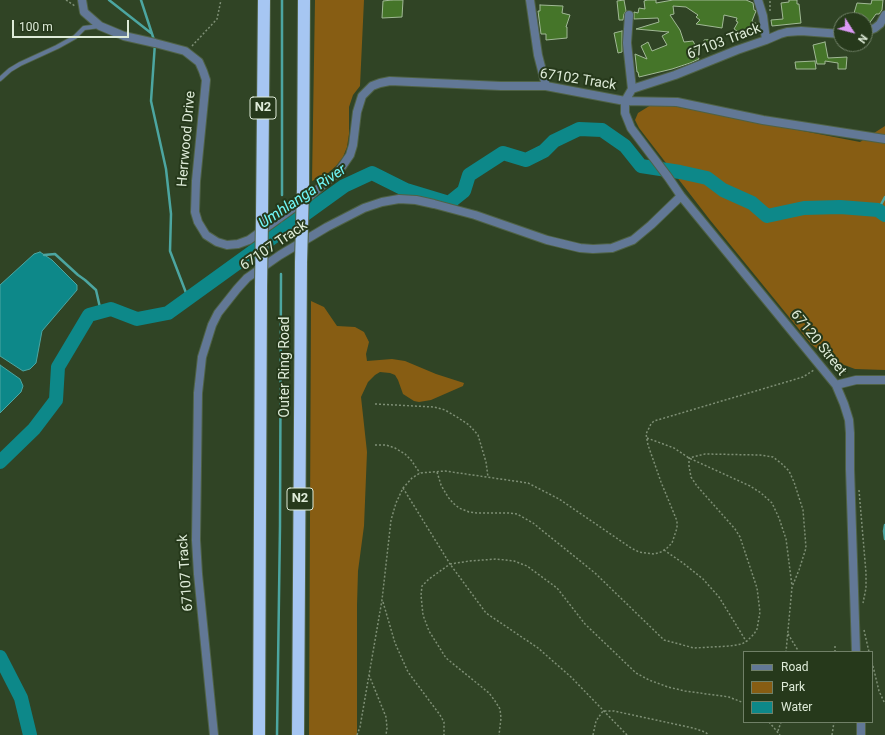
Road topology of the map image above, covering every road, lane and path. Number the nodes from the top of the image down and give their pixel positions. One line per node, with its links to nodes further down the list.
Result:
1 (82, 0): 9 (street, Herrwood Drive)
2 (221, 0): 13 (path)
3 (264, 0): 58 (highway, Outer Ring Road / N2, bridge)
4 (304, 0): 19 (highway, Outer Ring Road / N2)
5 (530, 0): 15 (street)
6 (758, 0): 12 (street)
7 (629, 14): 16 (street)
8 (885, 15): 10 (street)
9 (100, 26): 13 (street, Herrwood Drive); 14 (lane)
10 (873, 29)
11 (833, 33): 12 (street, 67103 Track)
12 (766, 40): 16 (street, 67103 Track)
13 (185, 51): 19 (street, Herrwood Drive)
14 (0, 79)
15 (546, 86): 17 (street, 67102 Track); 19 (street, 67102 Track)
16 (632, 89): 17 (street)
17 (625, 101): 18 (street, 67102 Track); 20 (street, 67120 Street)
18 (885, 139)
19 (307, 193): 59 (highway, Outer Ring Road / N2, bridge)
20 (681, 196): 21 (street, 67120 Street); 57 (street, 67107 Track)
21 (820, 366): 23 (street, 67120 Street); 25 (path)
22 (885, 380): 23 (street)
23 (836, 385): 45 (street, 67120 Street)
24 (376, 404): 30 (path)
25 (647, 438): 27 (path); 33 (path)
26 (375, 445): 29 (path)
27 (689, 458): 35 (path); 35 (path); 40 (path)
28 (438, 472): 29 (path); 30 (path); 40 (path)
29 (420, 473): 31 (path)
30 (488, 477): 33 (path)
31 (403, 488): 34 (path); 36 (path)
32 (859, 488): 37 (path)
33 (664, 550): 40 (path)
34 (450, 564): 49 (path); 51 (path); 63 (path)
35 (792, 587): 39 (path)
36 (382, 600): 48 (path); 62 (path)
37 (862, 605)
38 (864, 629): 46 (path)
39 (788, 634): 42 (path); 43 (path)
40 (746, 641)
41 (835, 645): 44 (path)
42 (786, 651)
43 (798, 651)
44 (835, 651)
45 (856, 651)
46 (869, 651)
47 (873, 666): 50 (path)
48 (369, 675): 60 (path); 61 (path)
49 (743, 703)
50 (885, 704)
51 (603, 711): 64 (path); 65 (path); 66 (path)
52 (770, 723): 56 (path)
53 (781, 723): 56 (path)
54 (834, 723): 68 (path)
55 (861, 723): 69 (street)
56 (778, 731): 67 (path)
57 (214, 735)
58 (259, 735)
59 (298, 735)
60 (357, 735)
61 (386, 735)
62 (444, 735)
63 (499, 735)
64 (593, 735)
65 (627, 735)
66 (709, 735)
67 (780, 735)
68 (832, 735)
69 (861, 735)

